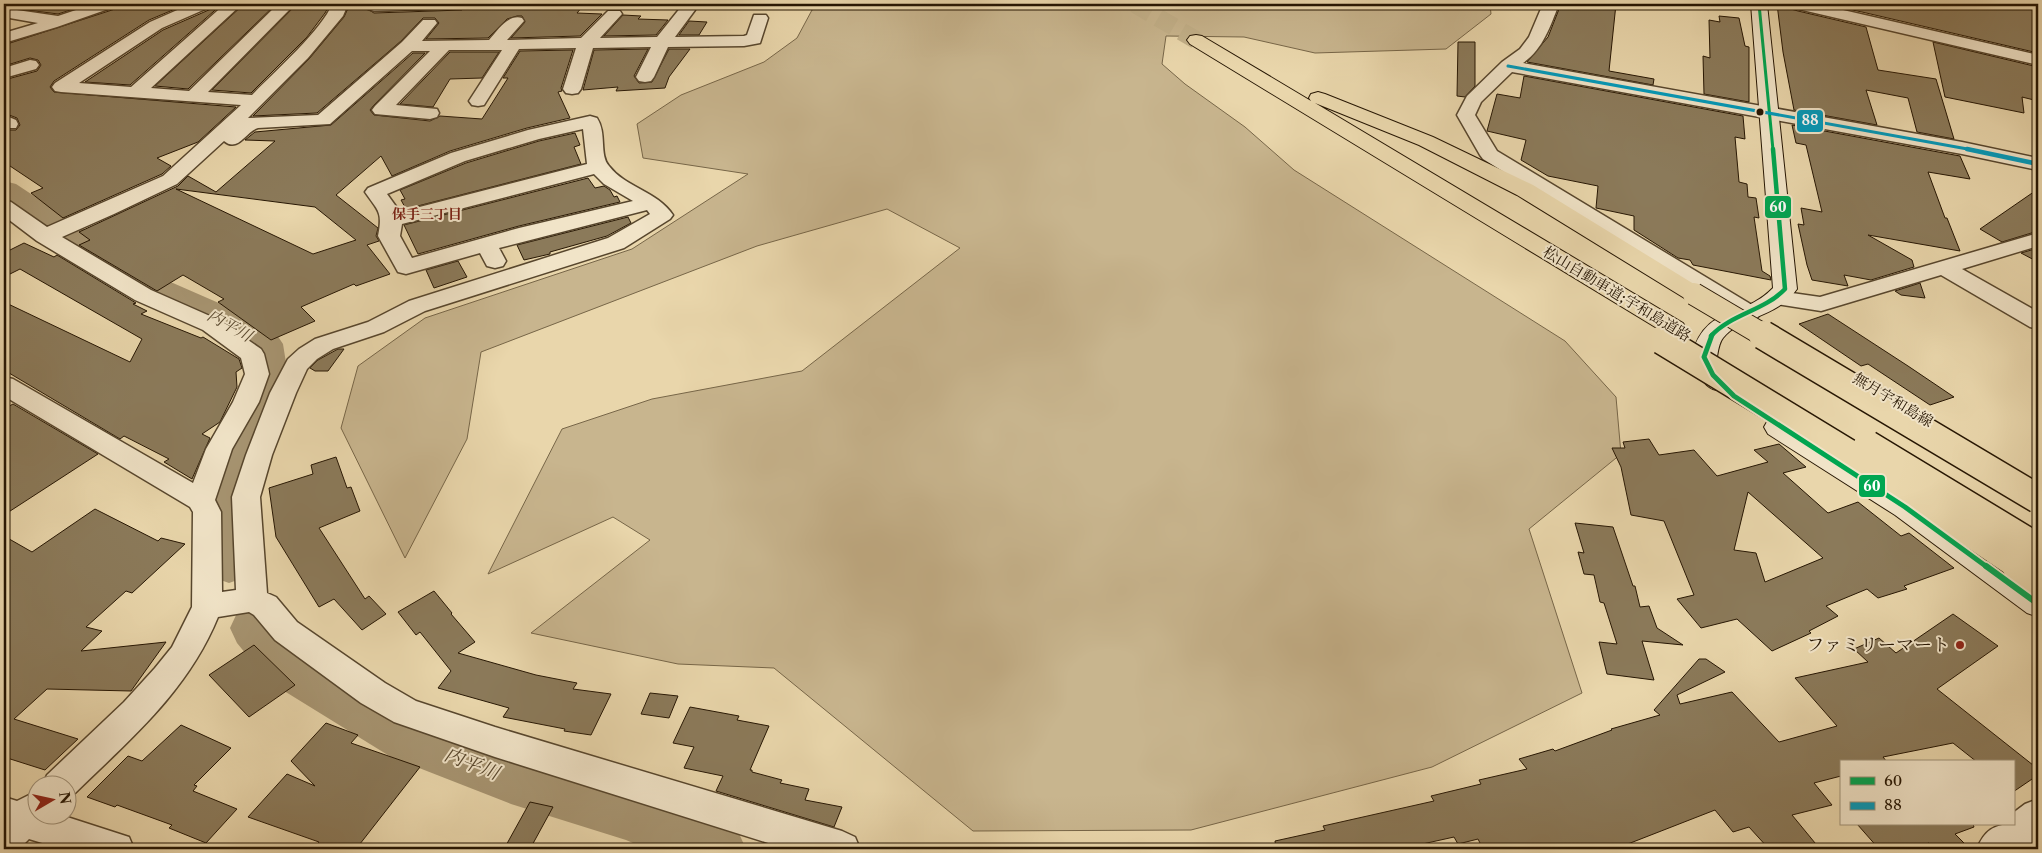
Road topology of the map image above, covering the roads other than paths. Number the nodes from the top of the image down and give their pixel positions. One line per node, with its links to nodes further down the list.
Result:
1 (38, 4): 13 (street)
2 (108, 4): 16 (street)
3 (204, 4): 34 (street)
4 (234, 4): 34 (street)
5 (287, 4): 35 (street)
6 (375, 4): 7 (street)
7 (436, 4)
8 (1551, 4): 30 (street)
9 (1759, 4): 39 (main road)
10 (1798, 4): 28 (street)
11 (335, 7): 36 (street)
12 (687, 10): 21 (street)
13 (7, 13): 16 (street)
14 (614, 14): 22 (street)
15 (760, 18): 21 (street)
16 (59, 21): 19 (street)
17 (516, 21): 23 (street)
18 (429, 23): 24 (street)
19 (4, 38)
20 (1196, 40): 27 (highway)
21 (663, 41): 22 (street); 32 (street)
22 (586, 44): 26 (street); 33 (street)
23 (493, 45): 25 (street); 26 (street)
24 (408, 46): 25 (street); 42 (street)
25 (444, 46): 38 (street)
26 (513, 46): 37 (street)
27 (1217, 52): 54 (highway); 57 (highway, bridge)
28 (2038, 60)
29 (30, 65): 31 (street)
30 (1508, 66): 39 (street); 52 (street)
31 (4, 73)
32 (645, 77)
33 (572, 89)
34 (135, 93): 35 (street)
35 (193, 96): 36 (street)
36 (256, 101): 42 (street)
37 (478, 101)
38 (430, 113)
39 (1770, 114): 40 (street); 51 (main road)
40 (2038, 164)
41 (598, 167): 43 (street); 45 (street); 45 (street)
42 (170, 180): 46 (street)
43 (651, 203): 48 (street); 50 (street)
44 (4, 206): 46 (street)
45 (392, 220): 48 (street)
46 (56, 231): 58 (street)
47 (2038, 239): 49 (street)
48 (486, 245): 50 (street)
49 (1945, 268): 51 (street); 53 (street)
50 (506, 279): 61 (street)
51 (1778, 298): 52 (main road)
52 (1749, 313): 56 (main road, 無月宇和島線); 62 (main road)
53 (2038, 322)
54 (1668, 334): 59 (highway, 松山自動車道;宇和島道路, bridge); 60 (highway, bridge)
55 (4, 385): 58 (street)
56 (2038, 484)
57 (2038, 499)
58 (201, 500): 63 (street)
59 (2038, 548)
60 (2038, 579)
61 (252, 599): 63 (street); 68 (street)
62 (2038, 604)
63 (207, 607): 64 (street)
64 (69, 776)
65 (2038, 816): 69 (street)
66 (17, 820): 67 (street)
67 (116, 849)
68 (842, 849)
69 (1995, 849)

